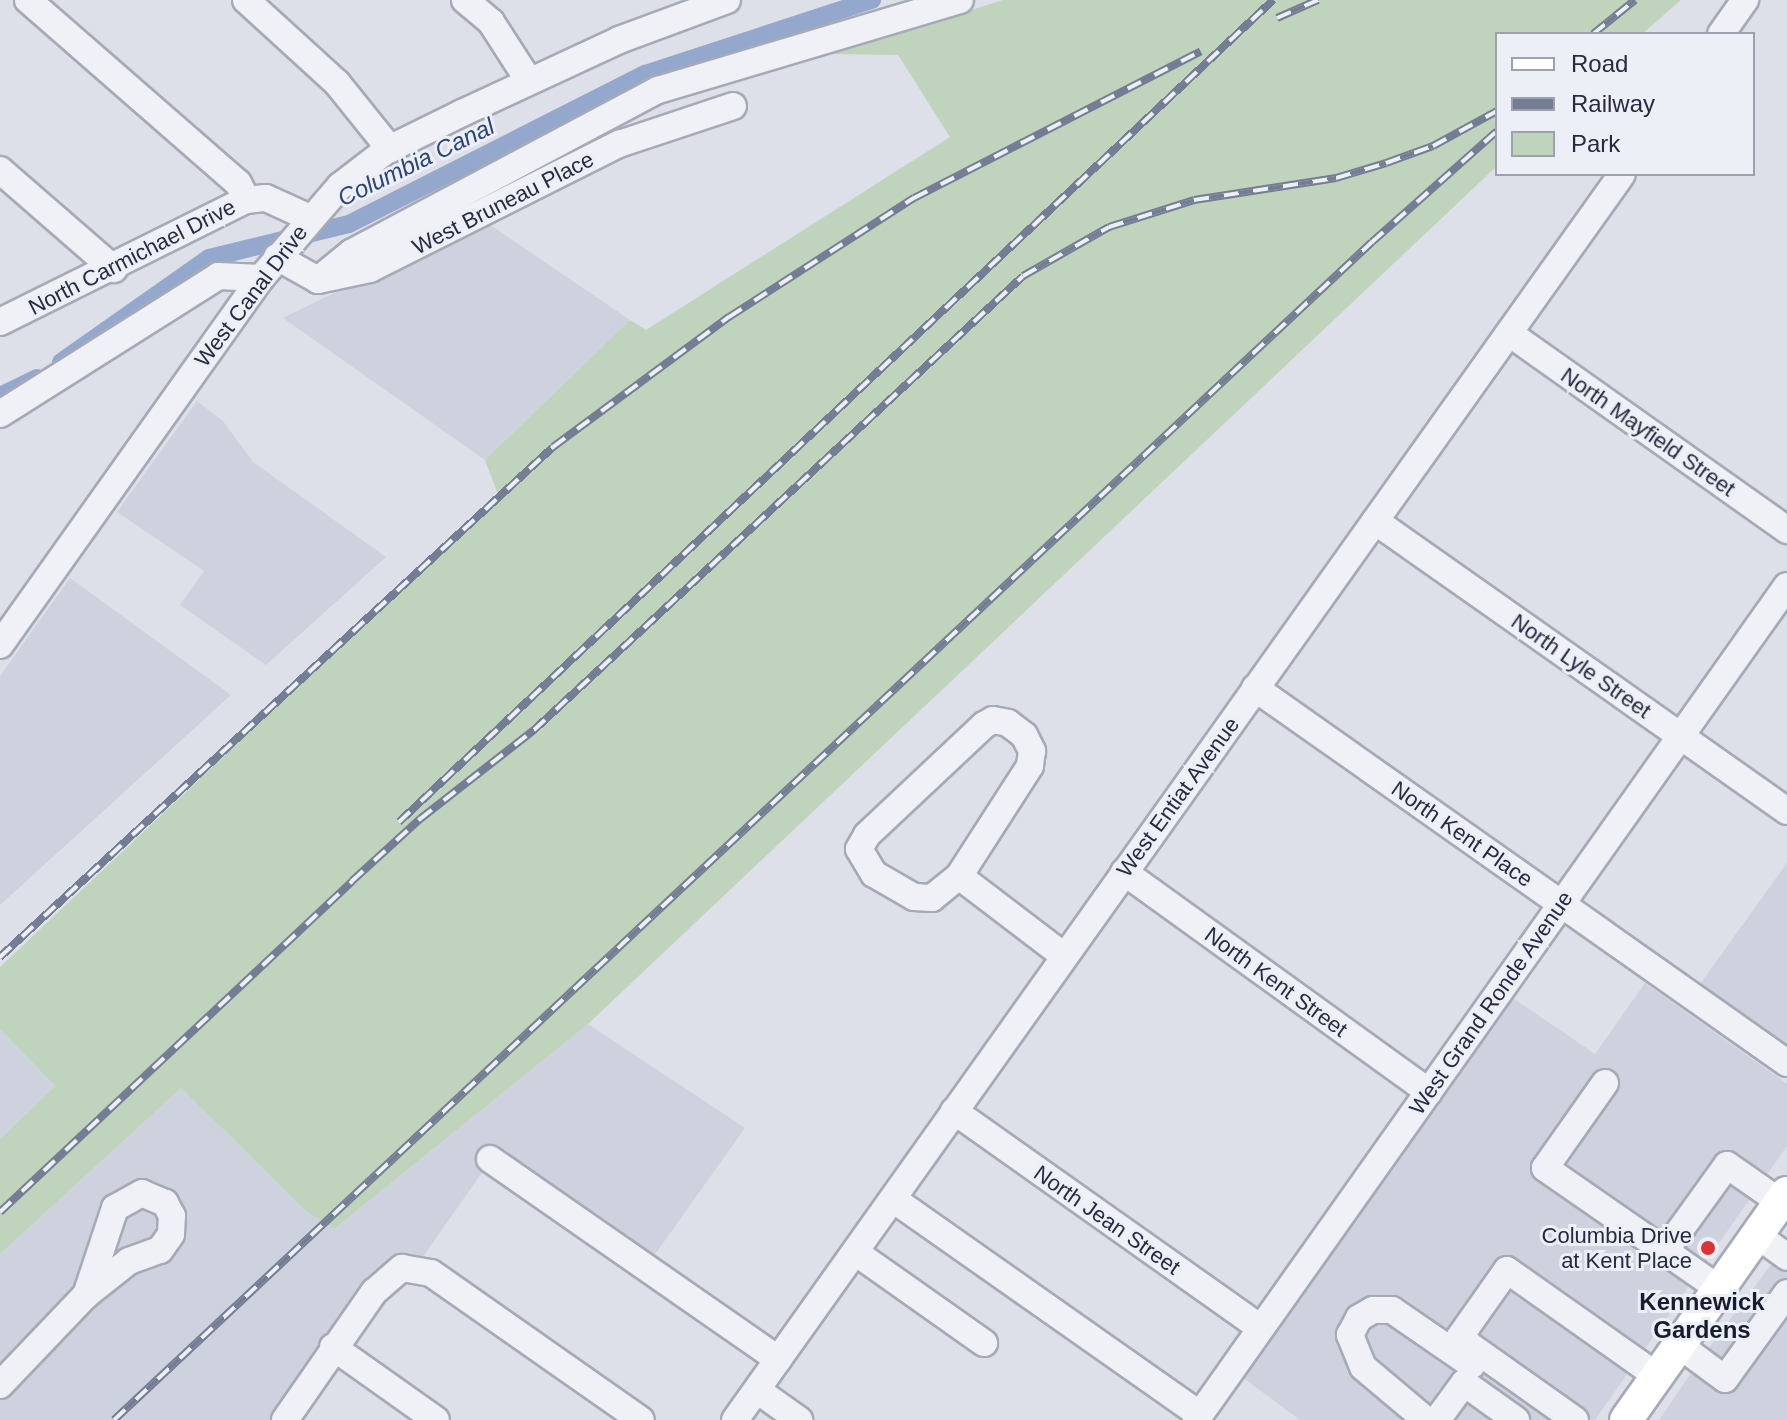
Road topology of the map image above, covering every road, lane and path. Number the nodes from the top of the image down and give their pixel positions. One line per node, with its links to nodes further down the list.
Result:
1 (28, 0): 13 (street)
2 (246, 0): 10 (street)
3 (465, 0): 8 (street)
4 (727, 0): 8 (street, West Canal Drive)
5 (960, 0): 18 (street)
6 (1745, 0): 7 (street)
7 (1722, 32)
8 (529, 81): 10 (street, West Canal Drive)
9 (733, 106): 18 (street, West Bruneau Place)
10 (390, 149): 14 (street, West Canal Drive)
11 (0, 170): 16 (street)
12 (1621, 176): 20 (street, West Entiat Avenue)
13 (247, 200): 14 (street, North Carmichael Drive); 16 (street, North Carmichael Drive)
14 (307, 222): 15 (street, West Canal Drive)
15 (282, 251): 17 (street, West Canal Drive); 18 (street)
16 (114, 269): 19 (street, North Carmichael Drive)
17 (261, 278): 21 (street); 25 (street, West Canal Drive)
18 (318, 280)
19 (0, 322)
20 (1509, 333): 22 (street, West Entiat Avenue); 23 (street, North Mayfield Street)
21 (0, 414)
22 (1375, 521): 26 (street, West Entiat Avenue); 27 (street, North Lyle Street)
23 (1787, 530)
24 (1787, 586): 27 (street, West Grand Ronde Avenue)
25 (0, 645)
26 (1255, 688): 29 (street, West Entiat Avenue); 31 (street, North Kent Place)
27 (1681, 736): 28 (street, North Lyle Street); 31 (street, West Grand Ronde Avenue)
28 (1787, 811)
29 (1124, 872): 32 (street, West Entiat Avenue); 35 (street, North Kent Street)
30 (959, 876): 30 (street); 32 (street)
31 (1562, 904): 33 (street, North Kent Place); 35 (street, West Grand Ronde Avenue)
32 (1064, 956): 36 (street, West Entiat Avenue)
33 (1787, 1063)
34 (1605, 1083): 41 (street)
35 (1429, 1092): 47 (street, West Grand Ronde Avenue)
36 (954, 1111): 39 (street, West Entiat Avenue); 47 (street, North Jean Street)
37 (490, 1159): 51 (street)
38 (1784, 1198): 40 (main road); 41 (street)
39 (893, 1199): 42 (street, West Entiat Avenue); 55 (street)
40 (1757, 1235): 43 (street); 44 (main road)
41 (1665, 1251): 44 (street)
42 (855, 1252): 48 (street); 51 (street, West Entiat Avenue)
43 (1787, 1257)
44 (1719, 1289): 49 (main road)
45 (1787, 1293): 49 (street)
46 (86, 1295): 53 (street)
47 (1260, 1328): 55 (street, West Grand Ronde Avenue)
48 (984, 1343)
49 (1679, 1345): 52 (main road)
50 (333, 1347): 56 (street); 57 (street); 58 (street)
51 (778, 1359): 54 (street, West Entiat Avenue)
52 (1657, 1376): 65 (street); 66 (main road)
53 (0, 1385)
54 (757, 1390): 59 (street, West Entiat Avenue); 60 (street)
55 (1198, 1417)
56 (285, 1420)
57 (436, 1420)
58 (641, 1420)
59 (735, 1420)
60 (799, 1420)
61 (1426, 1420): 64 (street)
62 (1437, 1420): 63 (street)
63 (1516, 1420)
64 (1539, 1420)
65 (1575, 1420)
66 (1626, 1420)

